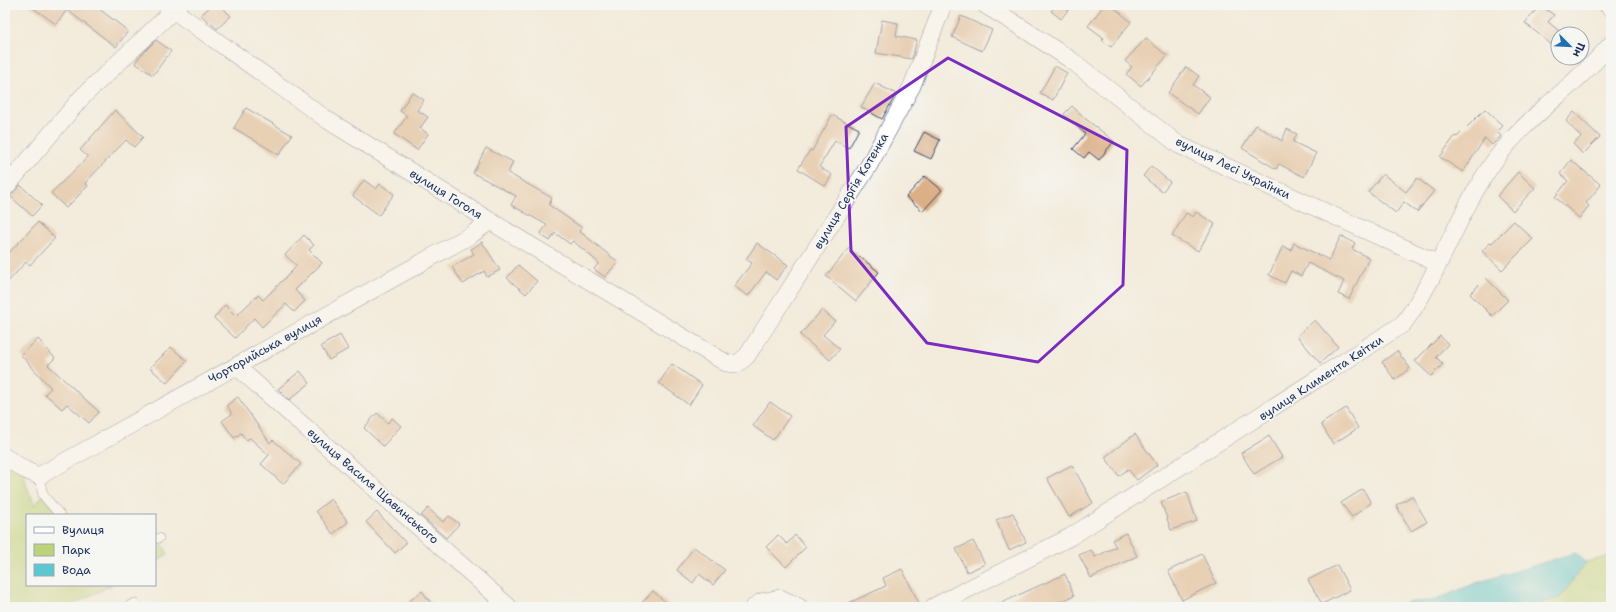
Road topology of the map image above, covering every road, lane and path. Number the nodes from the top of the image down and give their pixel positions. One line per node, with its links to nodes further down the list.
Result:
1 (943, 5): 10 (street, вулиця Сергія Котенка)
2 (985, 5): 9 (street, вулиця Лесі Українки)
3 (1607, 5): 5 (street)
4 (173, 7): 7 (street); 8 (street, вулиця Гоголя)
5 (1611, 8)
6 (1611, 44): 9 (street, вулиця Климента Квітки)
7 (5, 188)
8 (490, 221): 10 (street, вулиця Гоголя); 11 (street, Чорторийська вулиця)
9 (1437, 263): 20 (street, вулиця Климента Квітки)
10 (737, 364)
11 (236, 366): 13 (street, Чорторийська вулиця); 17 (street, вулиця Василя Щавинського)
12 (5, 457): 13 (street)
13 (40, 476): 14 (lane)
14 (59, 514)
15 (127, 607): 16 (lane)
16 (136, 607)
17 (509, 607)
18 (754, 607): 19 (street)
19 (799, 607)
20 (934, 607)

